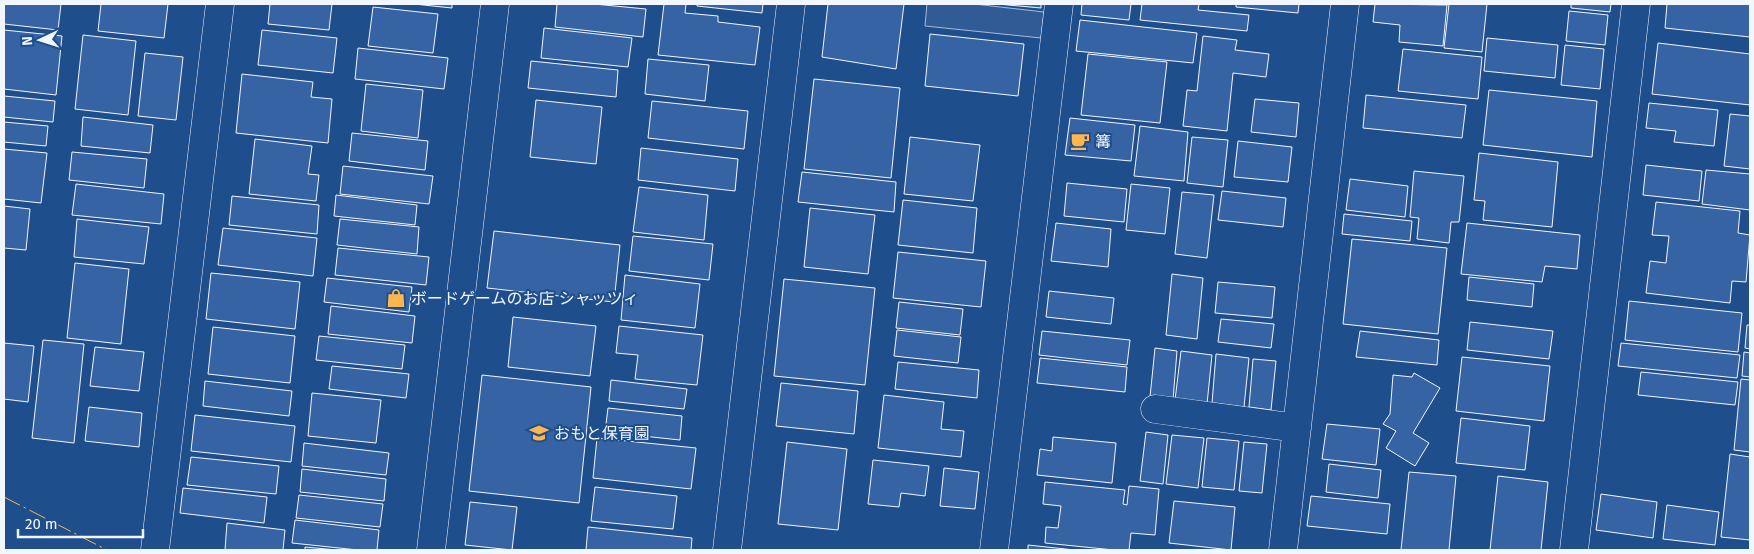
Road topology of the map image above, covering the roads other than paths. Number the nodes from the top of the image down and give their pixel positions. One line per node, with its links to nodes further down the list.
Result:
1 (220, 4): 9 (street)
2 (495, 4): 10 (street)
3 (791, 4): 11 (street)
4 (1059, 4): 12 (street)
5 (1345, 4): 8 (street)
6 (1636, 4): 14 (street)
7 (1155, 410): 8 (street)
8 (1297, 428): 13 (street)
9 (155, 550)
10 (430, 550)
11 (727, 550)
12 (994, 550)
13 (1283, 550)
14 (1574, 550)

